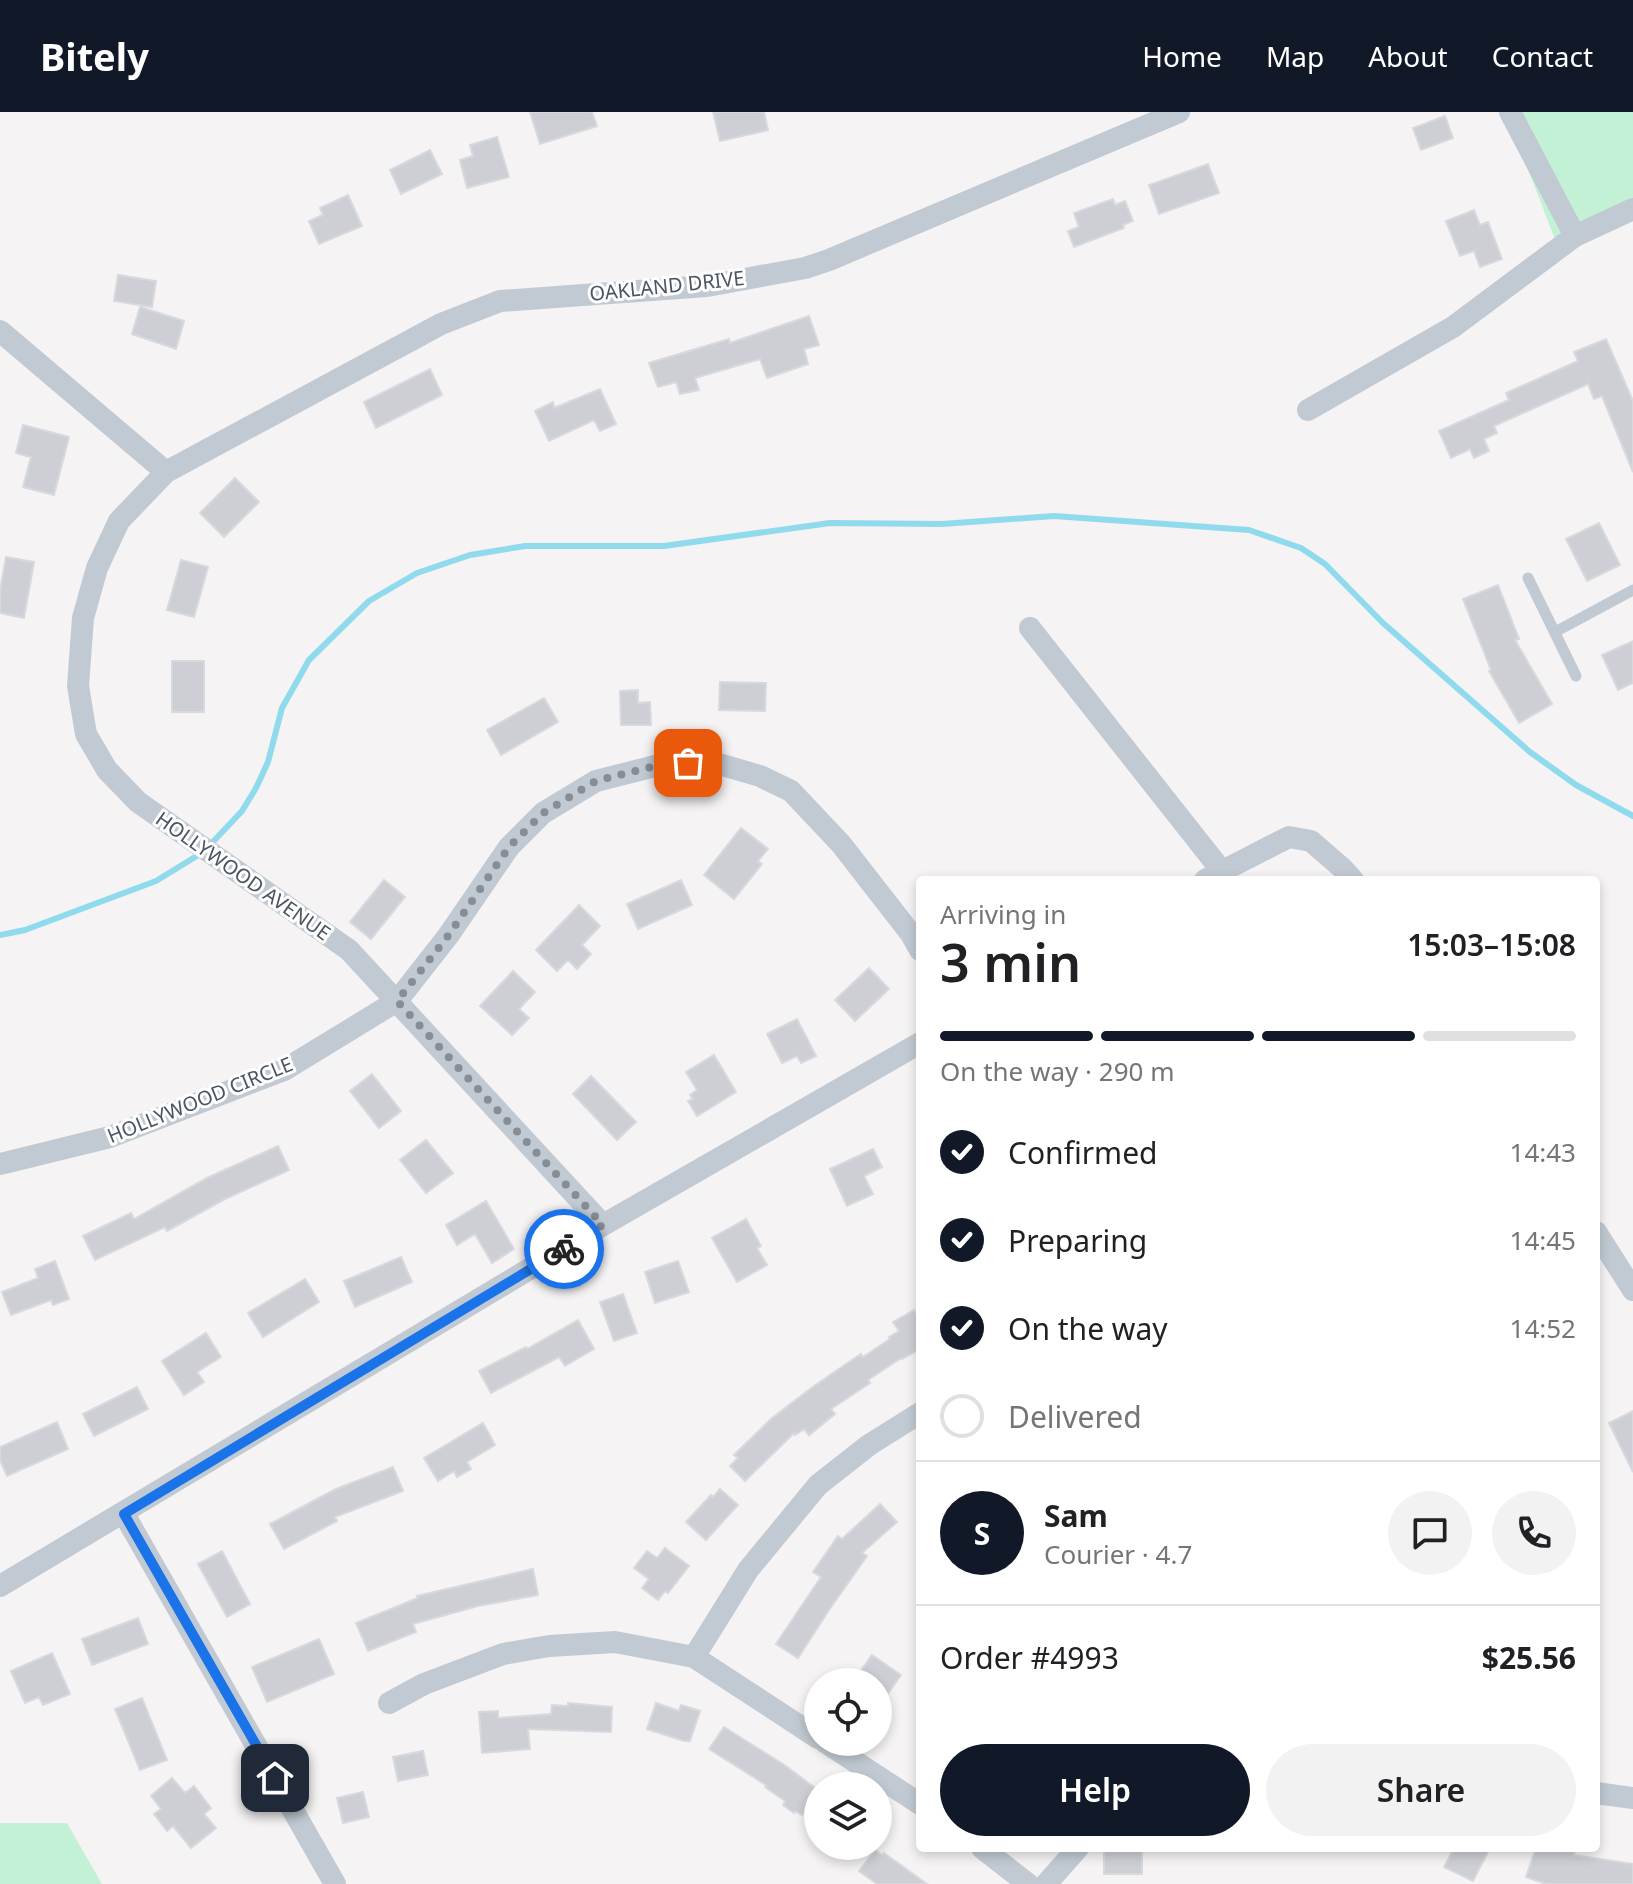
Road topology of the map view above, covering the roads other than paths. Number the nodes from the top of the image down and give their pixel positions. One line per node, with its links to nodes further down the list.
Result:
1 (1179, 112): 7 (street, OAKLAND DRIVE)
2 (1510, 112): 4 (street)
3 (1633, 209): 4 (street)
4 (1575, 236): 6 (street)
5 (0, 331): 7 (street)
6 (1308, 410)
7 (166, 472): 16 (street, HOLLYWOOD AVENUE)
8 (1528, 578): 11 (lane)
9 (1633, 590): 11 (lane)
10 (1030, 628): 13 (street)
11 (1555, 632): 12 (lane)
12 (1576, 676)
13 (1213, 875): 14 (street)
14 (1349, 876)
15 (916, 943): 16 (street, HOLLYWOOD CIRCLE)
16 (397, 1001): 18 (street, HOLLYWOOD CIRCLE); 19 (street, HOLLYWOOD AVENUE)
17 (916, 1045): 19 (street)
18 (0, 1164)
19 (603, 1225): 23 (street)
20 (1600, 1238): 21 (street)
21 (1633, 1290)
22 (916, 1416): 25 (street)
23 (124, 1514): 24 (street); 34 (street)
24 (0, 1586)
25 (694, 1657): 26 (street); 27 (street)
26 (389, 1703)
27 (804, 1729)
28 (846, 1756): 31 (street)
29 (1600, 1794): 30 (street)
30 (1633, 1798)
31 (916, 1801)
32 (987, 1852): 35 (street)
33 (1074, 1852): 36 (street)
34 (335, 1884)
35 (1028, 1884)
36 (1046, 1884)

